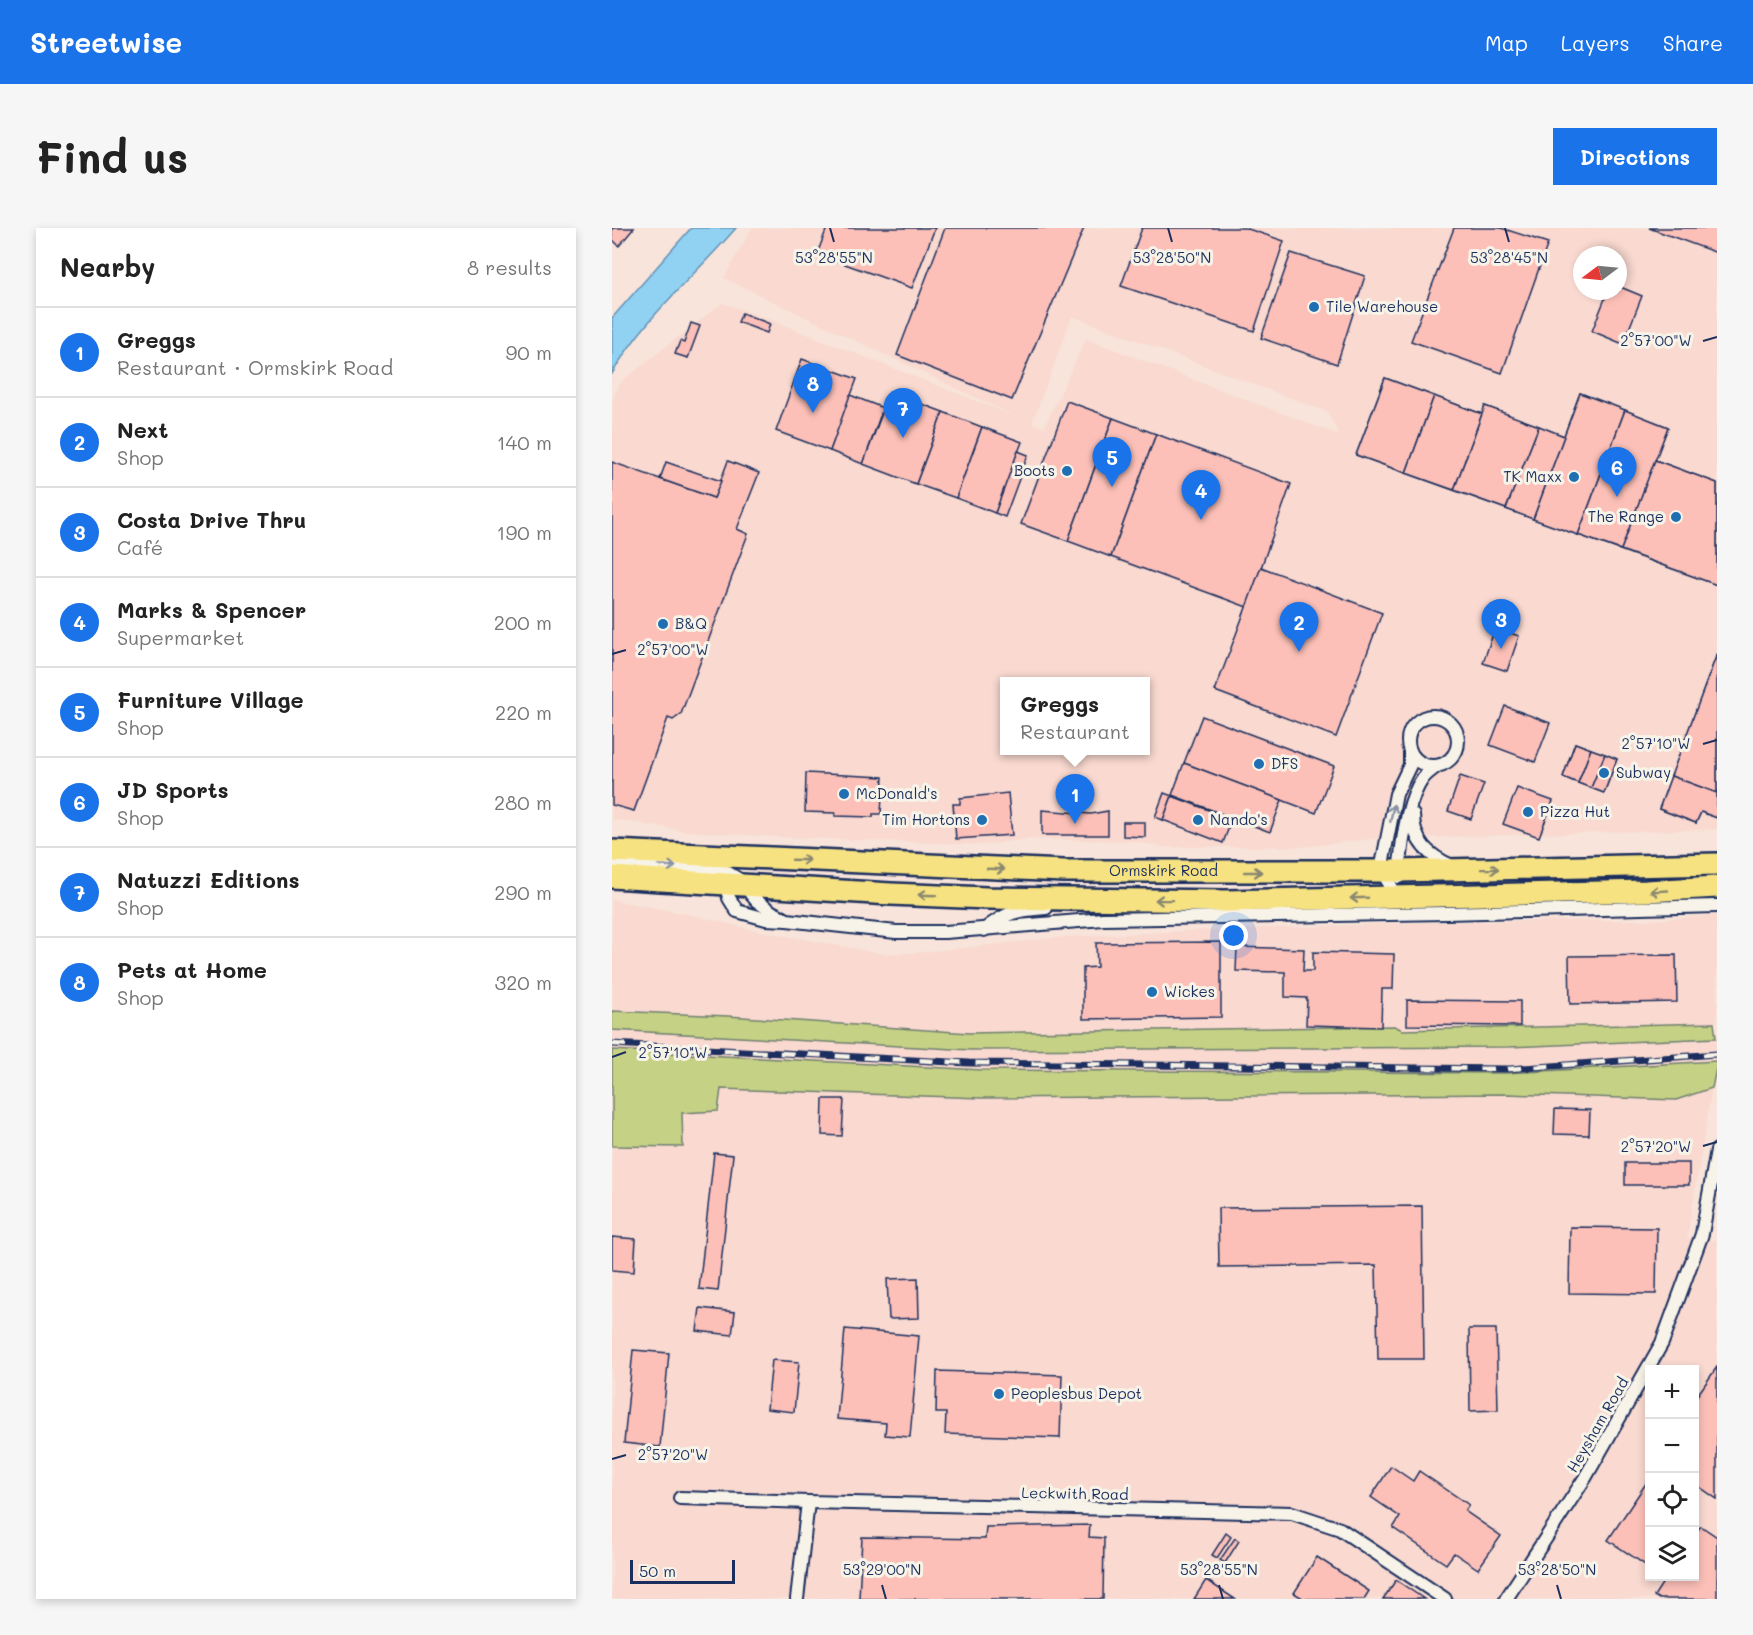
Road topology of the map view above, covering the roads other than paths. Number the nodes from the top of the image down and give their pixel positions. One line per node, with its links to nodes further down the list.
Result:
1 (1410, 751): 2 (street); 2 (street); 10 (street, one-way to 1)
2 (1437, 766): 3 (street)
3 (1414, 793): 9 (street); 10 (street)
4 (612, 851): 8 (highway, Ormskirk Road)
5 (742, 858): 8 (highway, Ormskirk Road); 10 (highway, Ormskirk Road, one-way to 10); 12 (highway)
6 (612, 862): 8 (street, Ormskirk Road, one-way to 8)
7 (1717, 864): 9 (highway, Ormskirk Road, one-way to 7)
8 (723, 870): 11 (highway, Ormskirk Road); 12 (highway, Ormskirk Road); 17 (street)
9 (1460, 870): 10 (highway, Ormskirk Road)
10 (1390, 871): 14 (street); 14 (street)
11 (612, 876)
12 (748, 885): 15 (highway, Ormskirk Road, one-way to 12); 17 (street)
13 (1717, 887): 14 (highway, Ormskirk Road, one-way to 14)
14 (1397, 896): 15 (highway, Ormskirk Road, one-way to 15)
15 (1137, 900): 18 (street)
16 (1717, 906): 18 (street)
17 (788, 920): 18 (street)
18 (984, 930)
19 (1717, 1150): 24 (street, Heysham Road)
20 (680, 1498): 21 (street, Leckwith Road)
21 (808, 1502): 22 (street); 23 (street, Leckwith Road)
22 (797, 1599)
23 (1445, 1599)
24 (1506, 1599)

